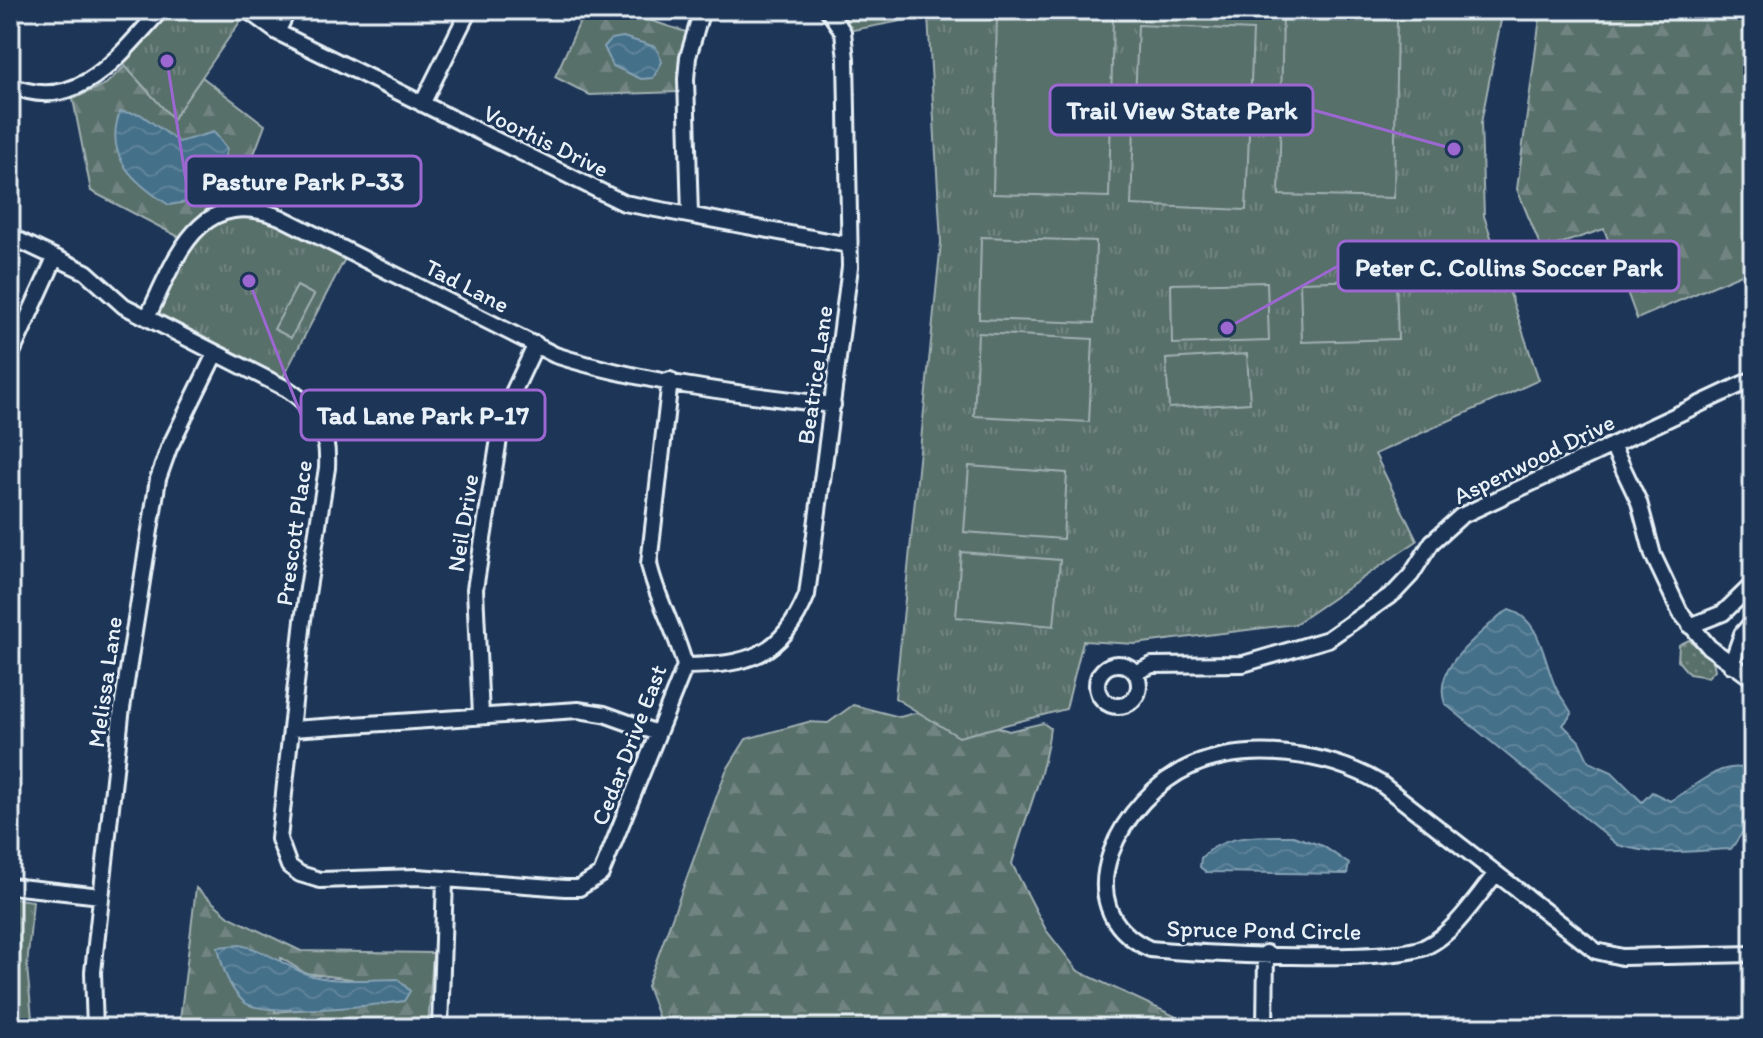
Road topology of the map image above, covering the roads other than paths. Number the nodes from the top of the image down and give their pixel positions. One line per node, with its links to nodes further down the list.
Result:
1 (161, 10): 8 (street)
2 (247, 10): 7 (street, Voorhis Drive)
3 (288, 10): 7 (street)
4 (469, 10): 9 (street)
5 (702, 10): 10 (street)
6 (828, 10): 12 (street, Beatrice Lane)
7 (277, 32): 9 (street, Voorhis Drive)
8 (10, 85)
9 (422, 104): 10 (street, Voorhis Drive)
10 (690, 215): 12 (street, Voorhis Drive)
11 (10, 236): 13 (street, Prescott Place)
12 (849, 245): 20 (street, Beatrice Lane)
13 (55, 258): 14 (street, Prescott Place); 17 (street)
14 (147, 318): 15 (street, Tad Lane); 16 (street, Prescott Place)
15 (536, 344): 19 (street, Tad Lane); 29 (street, Neil Drive)
16 (215, 354): 30 (street, Prescott Place); 35 (street, Melissa Lane)
17 (10, 357)
18 (1753, 379): 21 (street, Aspenwood Drive)
19 (670, 380): 20 (street, Tad Lane); 26 (street, Cedar Drive East)
20 (833, 405): 26 (street, Beatrice Lane)
21 (1612, 445): 24 (street); 27 (street, Aspenwood Drive)
22 (1753, 584): 24 (street)
23 (1753, 621): 25 (street)
24 (1690, 626): 25 (street)
25 (1731, 665): 28 (street)
26 (685, 666): 31 (street, Cedar Drive East)
27 (1135, 673)
28 (1753, 679)
29 (481, 716): 30 (street); 31 (street)
30 (292, 729): 33 (street, Prescott Place)
31 (657, 733): 33 (street, Cedar Drive East)
32 (1495, 875): 36 (street, Spruce Pond Circle); 36 (street, Spruce Pond Circle); 37 (street, Spruce Pond Circle)
33 (445, 880): 39 (street)
34 (10, 886): 35 (street)
35 (101, 896): 38 (street, Melissa Lane)
36 (1266, 953): 40 (street)
37 (1753, 954)
38 (95, 1028)
39 (440, 1028)
40 (1265, 1028)

